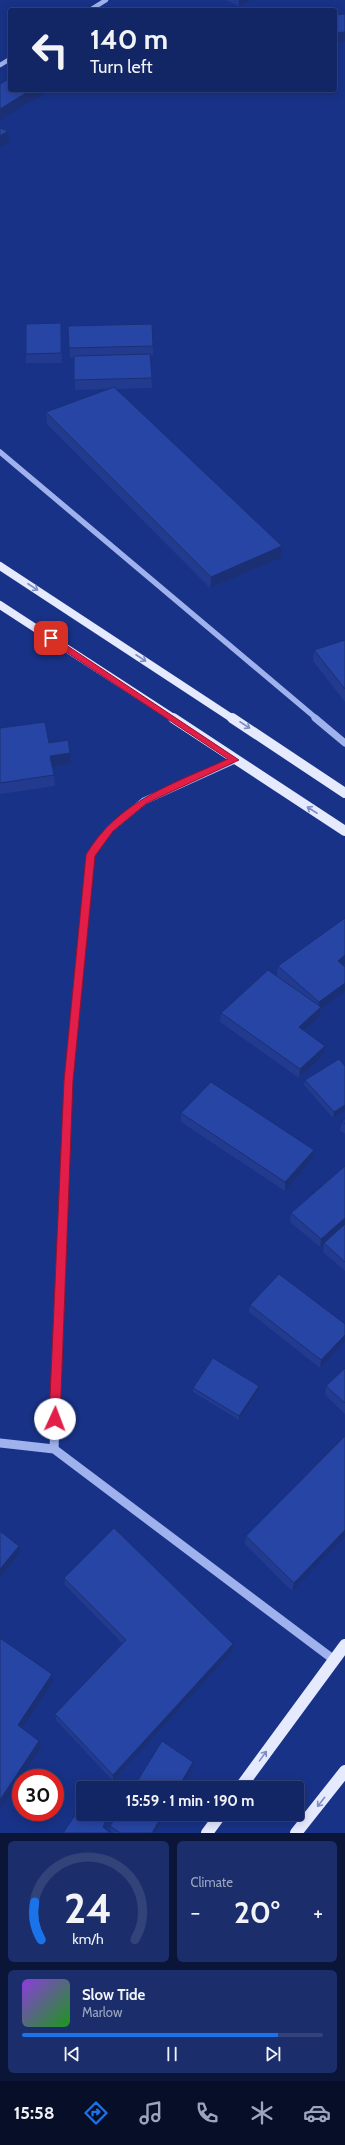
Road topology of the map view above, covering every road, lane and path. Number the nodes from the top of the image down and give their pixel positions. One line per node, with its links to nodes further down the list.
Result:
1 (106, 0): 2 (street)
2 (93, 8)
3 (0, 452): 6 (street)
4 (0, 566): 8 (main road, one-way to 8)
5 (0, 605): 7 (main road)
6 (345, 743)
7 (235, 760): 9 (main road, one-way to 7); 11 (street)
8 (345, 793)
9 (345, 832)
10 (0, 1443): 11 (street)
11 (54, 1449): 13 (street)
12 (345, 1644): 13 (main road)
13 (333, 1659): 15 (main road, one-way to 13)
14 (345, 1771): 18 (main road, one-way to 18)
15 (245, 1781)
16 (216, 1821): 17 (main road)
17 (207, 1833)
18 (296, 1833)

